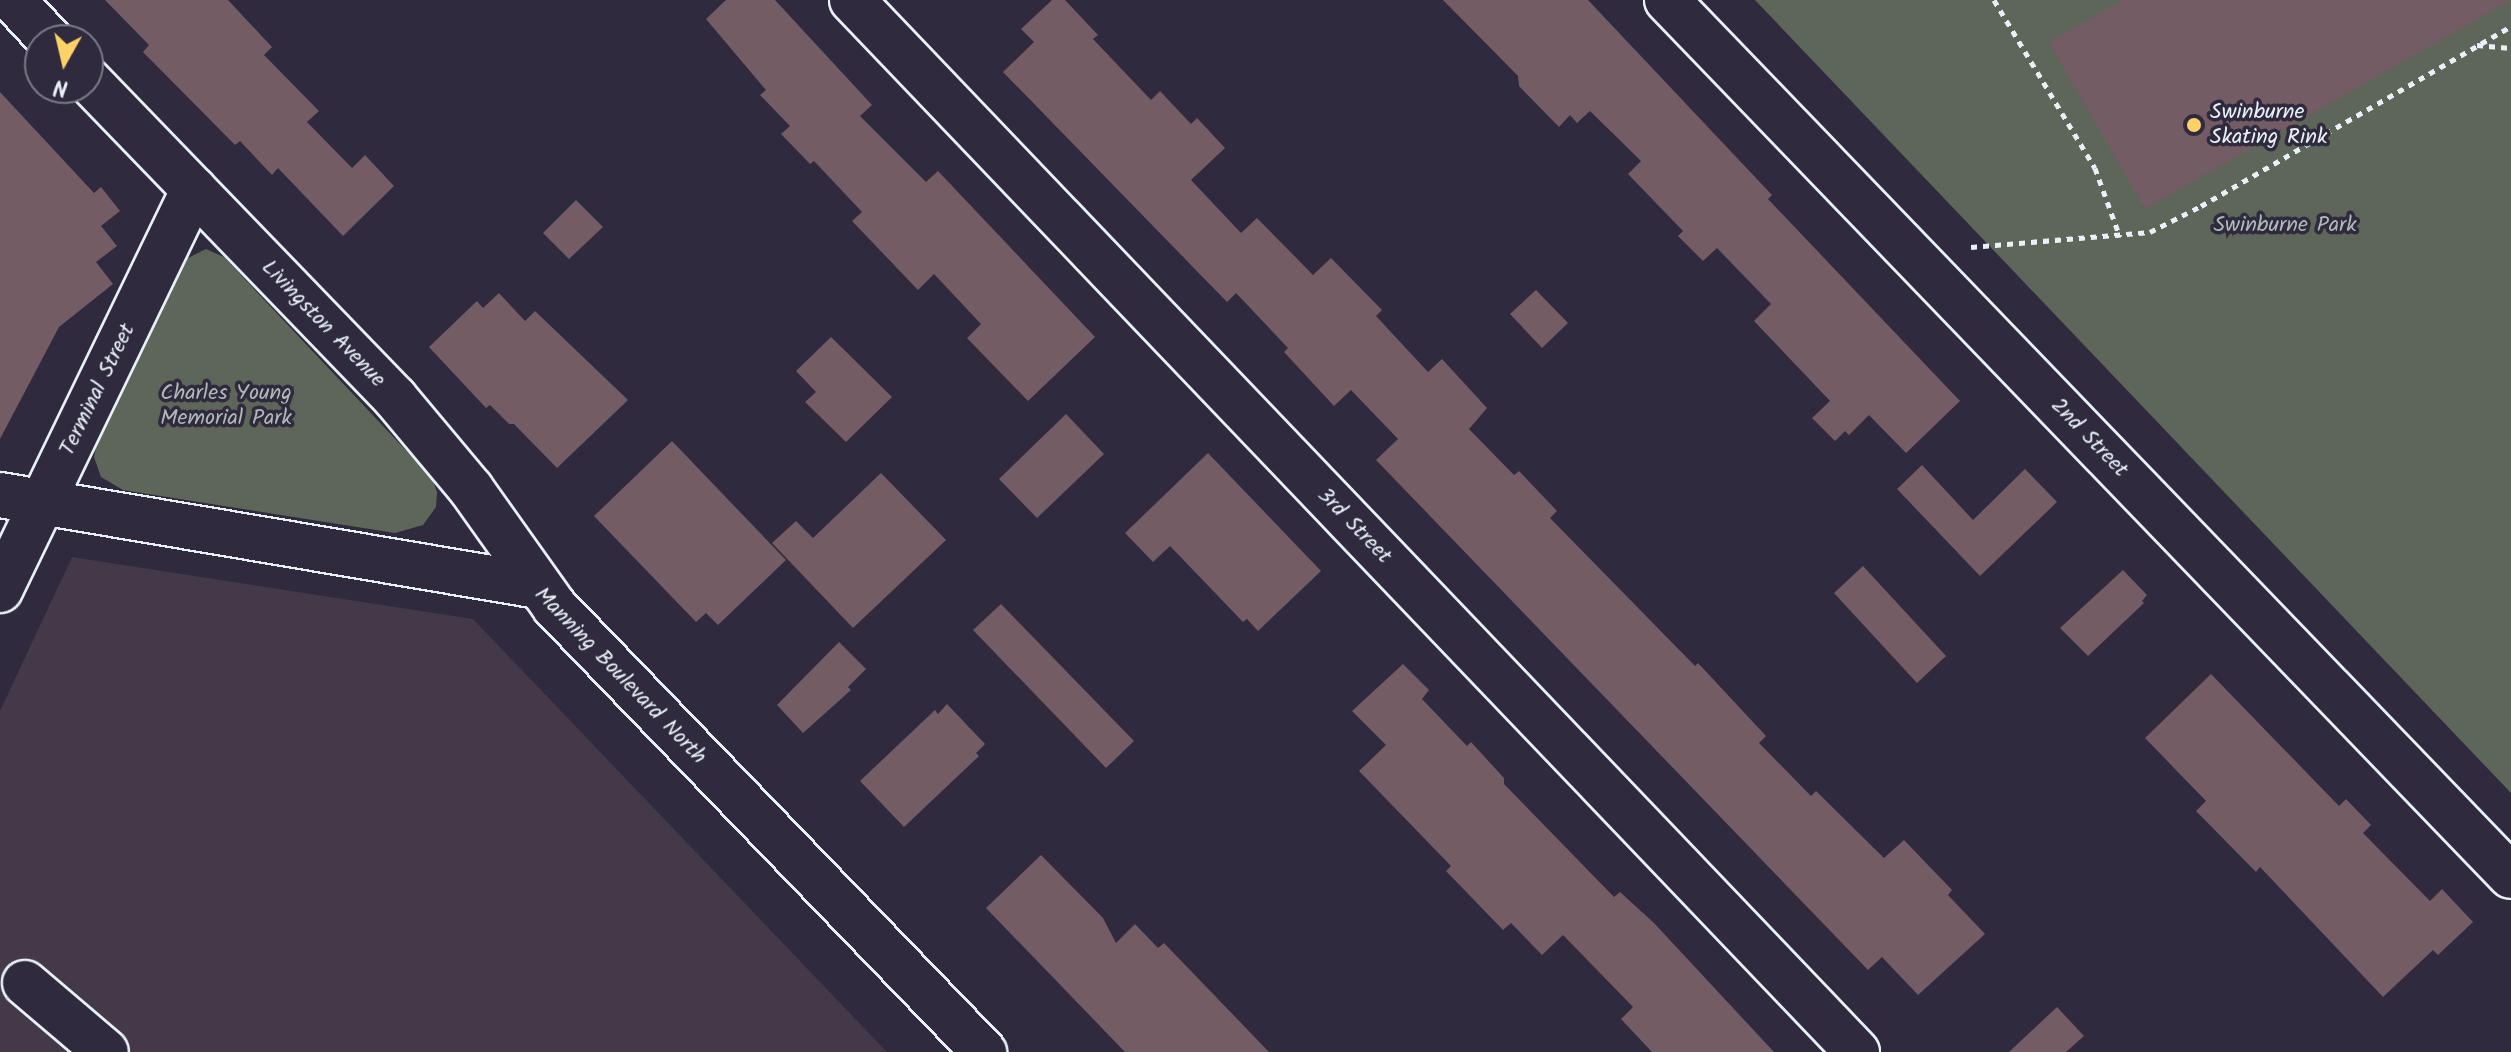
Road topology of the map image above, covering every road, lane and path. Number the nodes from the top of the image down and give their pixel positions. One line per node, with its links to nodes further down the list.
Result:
1 (13, 0): 5 (street)
2 (852, 0): 21 (street, 3rd Street)
3 (1667, 0): 17 (street, 2nd Street)
4 (1994, 0): 11 (path)
5 (35, 24)
6 (2511, 26): 7 (path)
7 (2476, 45): 8 (path); 11 (path)
8 (2511, 48)
9 (104, 96): 10 (street, Livingston Avenue)
10 (194, 189): 14 (street, Terminal Street); 15 (street, Livingston Avenue)
11 (2120, 237): 12 (path)
12 (1971, 247)
13 (0, 495): 14 (street, Manning Boulevard North)
14 (43, 504): 15 (street, Manning Boulevard North); 16 (street, Terminal Street)
15 (538, 586): 20 (street, Manning Boulevard North)
16 (0, 590)
17 (2511, 876)
18 (25, 983): 19 (street)
19 (106, 1052)
20 (984, 1052)
21 (1857, 1052)

